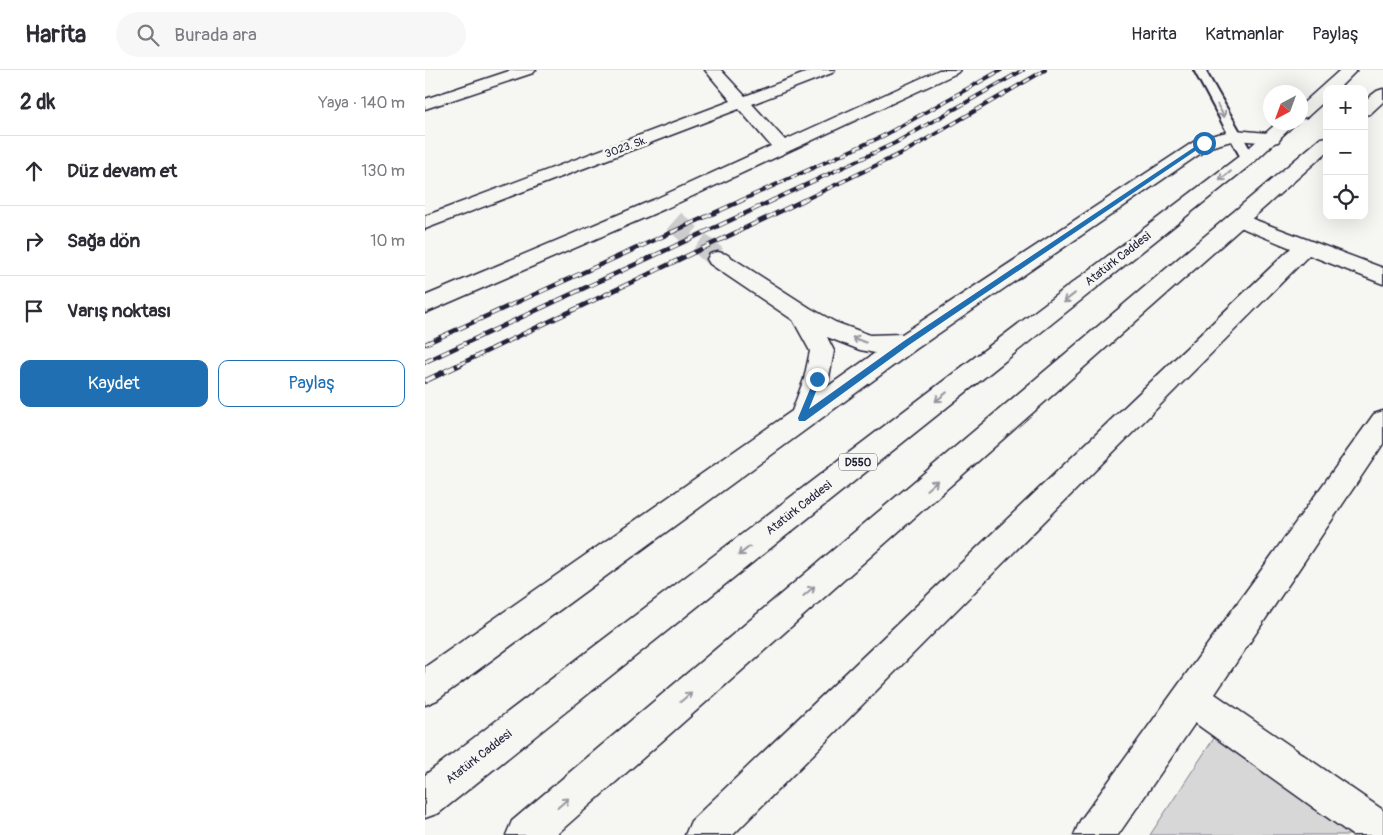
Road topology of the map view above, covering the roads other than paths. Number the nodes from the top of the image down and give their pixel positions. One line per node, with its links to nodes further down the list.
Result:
1 (528, 70): 11 (main road)
2 (713, 70): 10 (main road)
3 (827, 70): 10 (main road, 3023. Sk.)
4 (952, 70): 17 (main road)
5 (1201, 70): 16 (lane, one-way to 16)
6 (1349, 70): 7 (main road)
7 (1332, 85)
8 (1323, 93): 12 (main road)
9 (1383, 94): 13 (main road)
10 (743, 103): 17 (main road); 21 (main road, 3023. Sk.)
11 (425, 104)
12 (1308, 107)
13 (1368, 107)
14 (1281, 130): 16 (main road, Atatürk Caddesi / D550)
15 (1323, 145): 19 (main road)
16 (1242, 147): 27 (main road); 32 (main road, Atatürk Caddesi / D550, one-way to 32)
17 (783, 149): 18 (main road)
18 (660, 204): 20 (main road); 25 (main road)
19 (1237, 219): 22 (main road); 34 (main road, one-way to 19)
20 (674, 221)
21 (425, 223)
22 (1305, 247): 24 (main road); 35 (main road)
23 (718, 259): 26 (main road)
24 (1383, 276)
25 (425, 305)
26 (802, 314): 27 (main road, one-way to 26); 28 (main road)
27 (907, 343): 28 (main road)
28 (802, 418): 30 (main road)
29 (1383, 422): 31 (main road)
30 (425, 688)
31 (1191, 700): 33 (main road); 36 (main road)
32 (425, 800)
33 (1383, 833)
34 (526, 835)
35 (705, 835)
36 (1094, 835)

